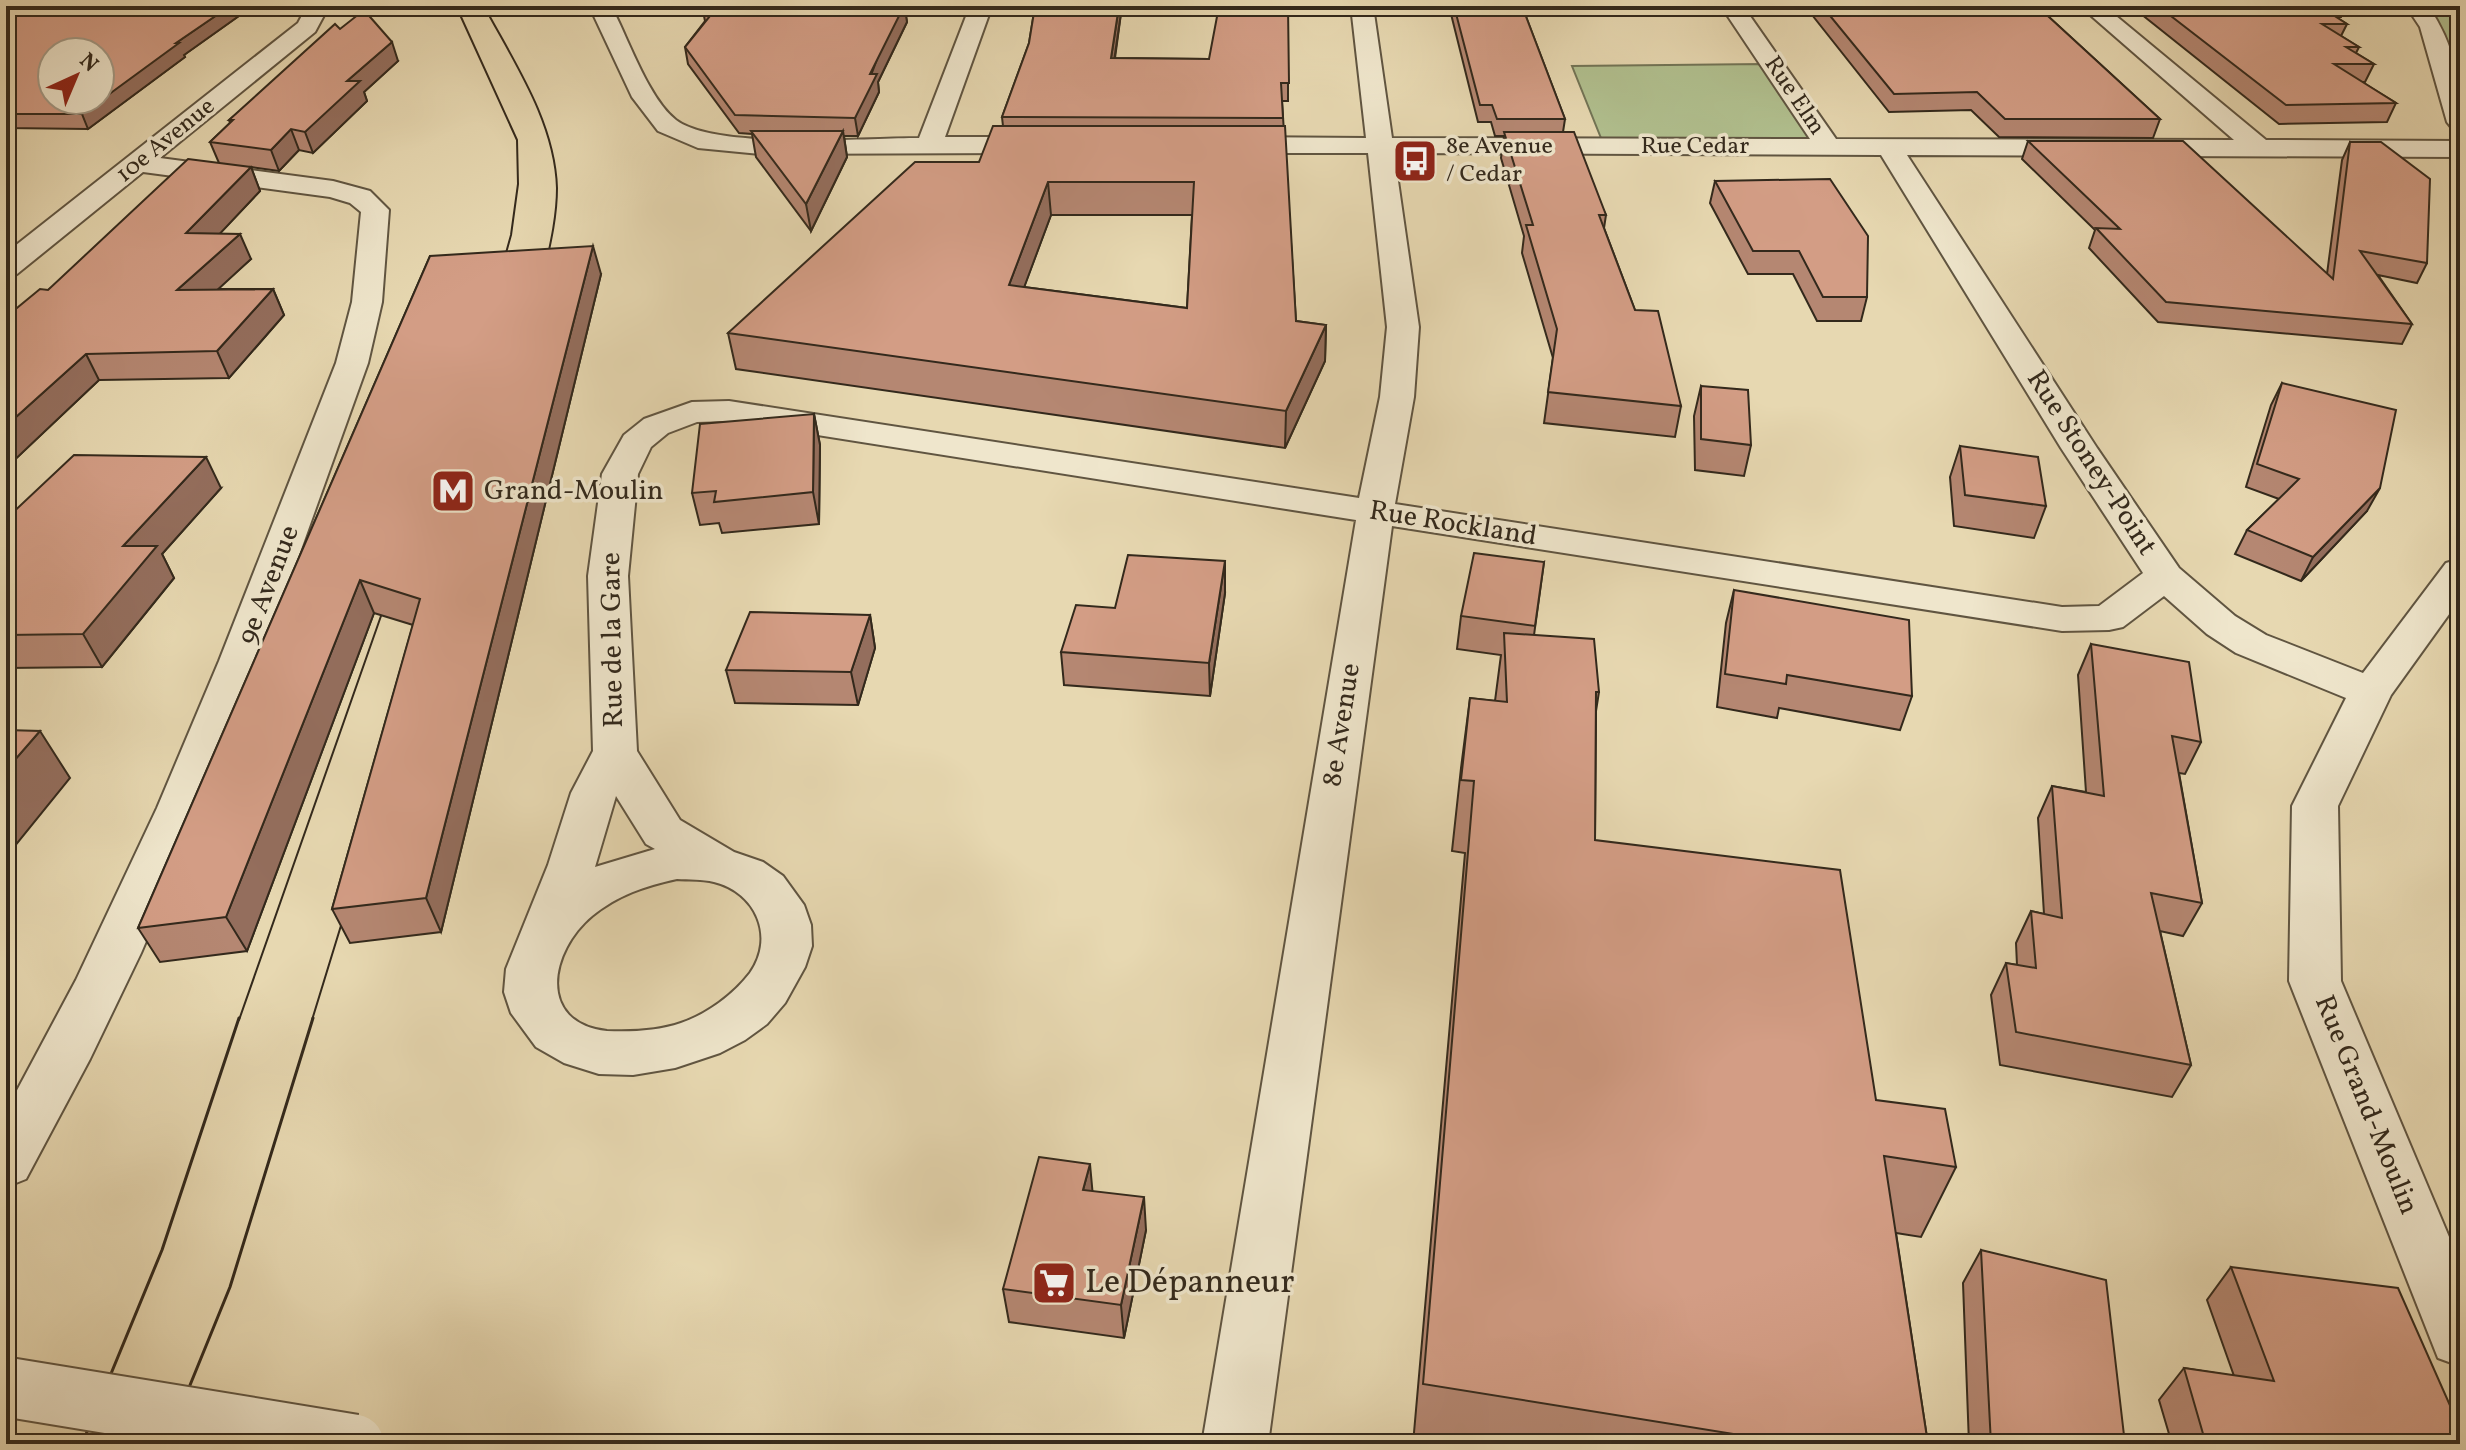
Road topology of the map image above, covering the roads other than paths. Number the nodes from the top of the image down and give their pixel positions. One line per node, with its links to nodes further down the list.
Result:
1 (318, 6): 17 (street, 10e Avenue)
2 (607, 6): 9 (street)
3 (981, 6): 9 (street)
4 (1362, 6): 12 (street, 8e Avenue)
5 (1732, 6): 13 (street, Rue Elm)
6 (2091, 6): 15 (street)
7 (2417, 6): 8 (street)
8 (2460, 122)
9 (929, 145): 10 (street)
10 (1069, 145)
11 (1193, 145): 12 (street, Rue Cedar)
12 (1379, 146): 13 (street, Rue Cedar); 20 (street, 8e Avenue)
13 (1828, 147): 14 (street, Rue Cedar)
14 (1889, 147): 15 (street, Rue Cedar); 22 (street, Rue Stoney-Point)
15 (2260, 149): 16 (street, Rue Cedar)
16 (2460, 149)
17 (139, 163): 18 (street, 10e Avenue); 27 (street, 9e Avenue)
18 (6, 268)
19 (729, 411): 20 (street, Rue Rockland); 24 (street, Rue de la Gare)
20 (1376, 512): 22 (street, Rue Rockland); 31 (street, 8e Avenue)
21 (2460, 571): 23 (street, Rue Grand-Moulin)
22 (2165, 576): 23 (street, Rue Stoney-Point)
23 (2371, 692): 28 (street, Rue Grand-Moulin)
24 (615, 751): 25 (street, Rue de la Gare); 26 (street, Rue de la Gare)
25 (717, 864): 26 (street); 26 (street)
26 (539, 942)
27 (6, 1162)
28 (2460, 1337)
29 (6, 1387): 30 (street, bridge)
30 (354, 1444)
31 (1235, 1444)

